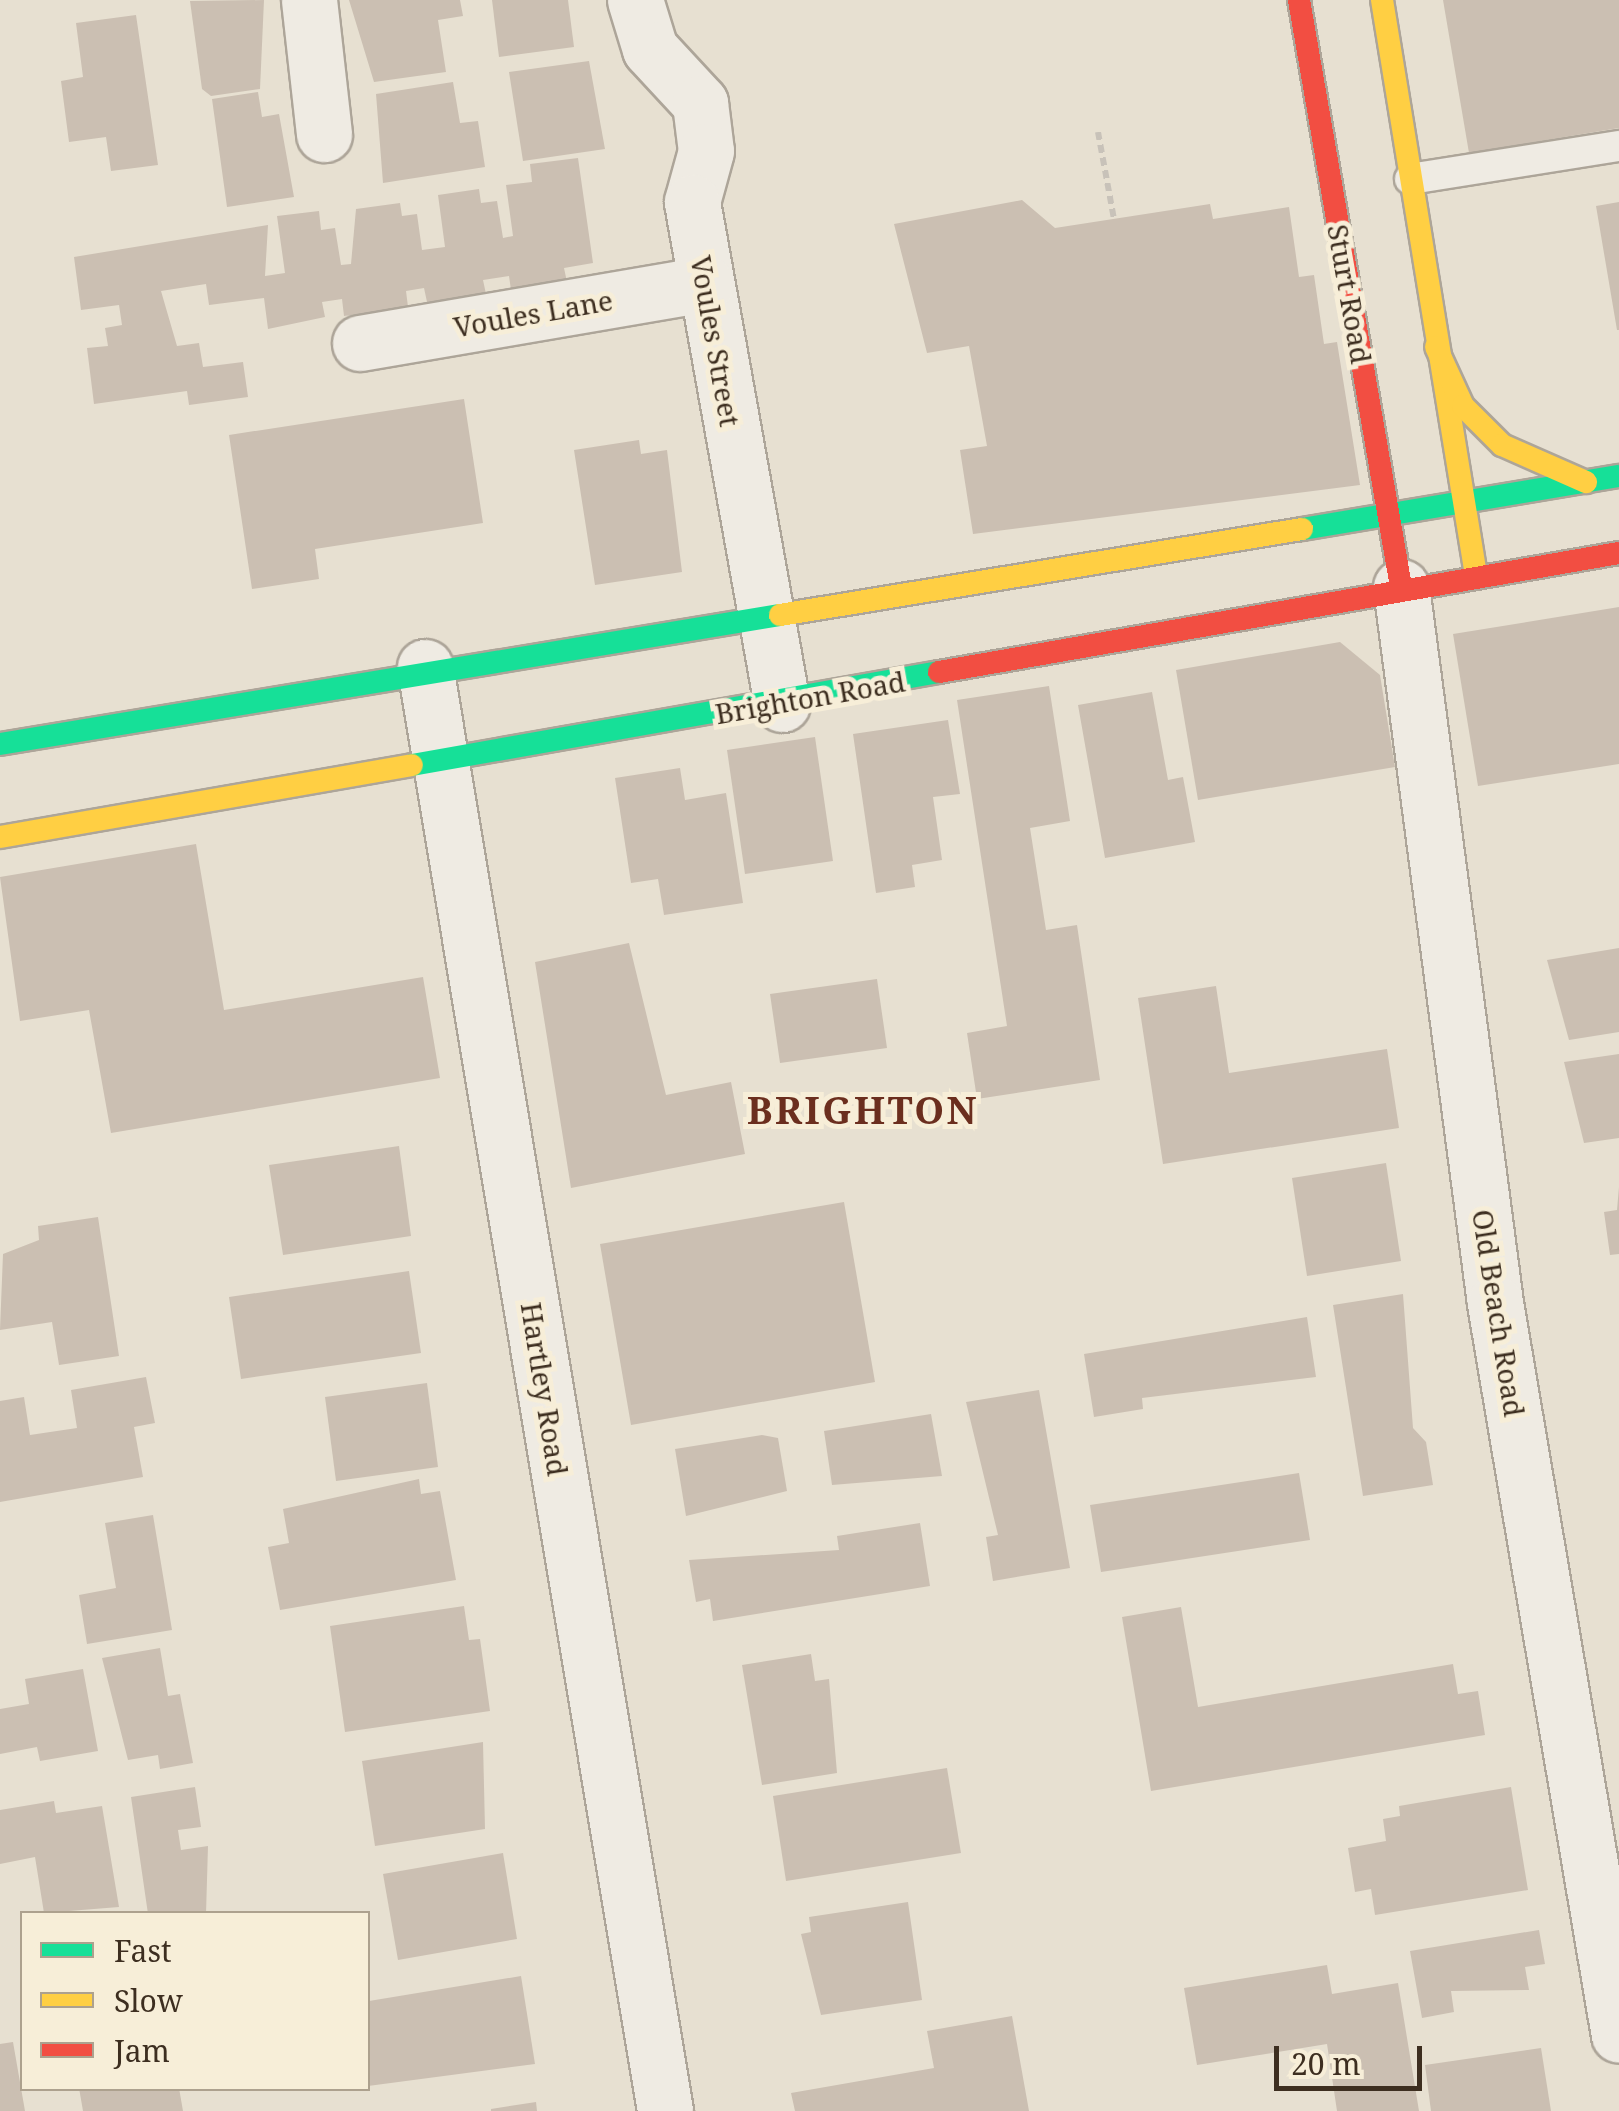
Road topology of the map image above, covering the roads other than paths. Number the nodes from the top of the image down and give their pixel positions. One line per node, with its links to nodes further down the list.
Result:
1 (309, 0): 5 (street)
2 (635, 0): 8 (street, Voules Street)
3 (1299, 0): 14 (main road, Sturt Road)
4 (1382, 0): 7 (main road)
5 (324, 134)
6 (1619, 146): 7 (lane)
7 (1410, 179): 10 (main road)
8 (706, 284): 9 (street, Voules Lane); 18 (street, Voules Street)
9 (360, 342)
10 (1436, 347): 12 (main road); 13 (main road)
11 (1619, 476): 12 (main road)
12 (1586, 482): 13 (main road)
13 (1464, 502): 14 (main road); 16 (main road)
14 (1388, 516): 17 (main road, Sturt Road); 18 (main road)
15 (1619, 553): 16 (main road, Brighton Road)
16 (1476, 574): 17 (main road, Brighton Road)
17 (1401, 587): 20 (main road, Brighton Road); 24 (street, Old Beach Road)
18 (765, 612): 19 (main road); 20 (street, Voules Street)
19 (425, 668): 21 (main road); 22 (street, Hartley Road)
20 (782, 704): 22 (main road, Brighton Road)
21 (0, 744)
22 (440, 760): 23 (main road, Brighton Road); 25 (street, Hartley Road)
23 (0, 838)
24 (1619, 2035)
25 (665, 2111)

